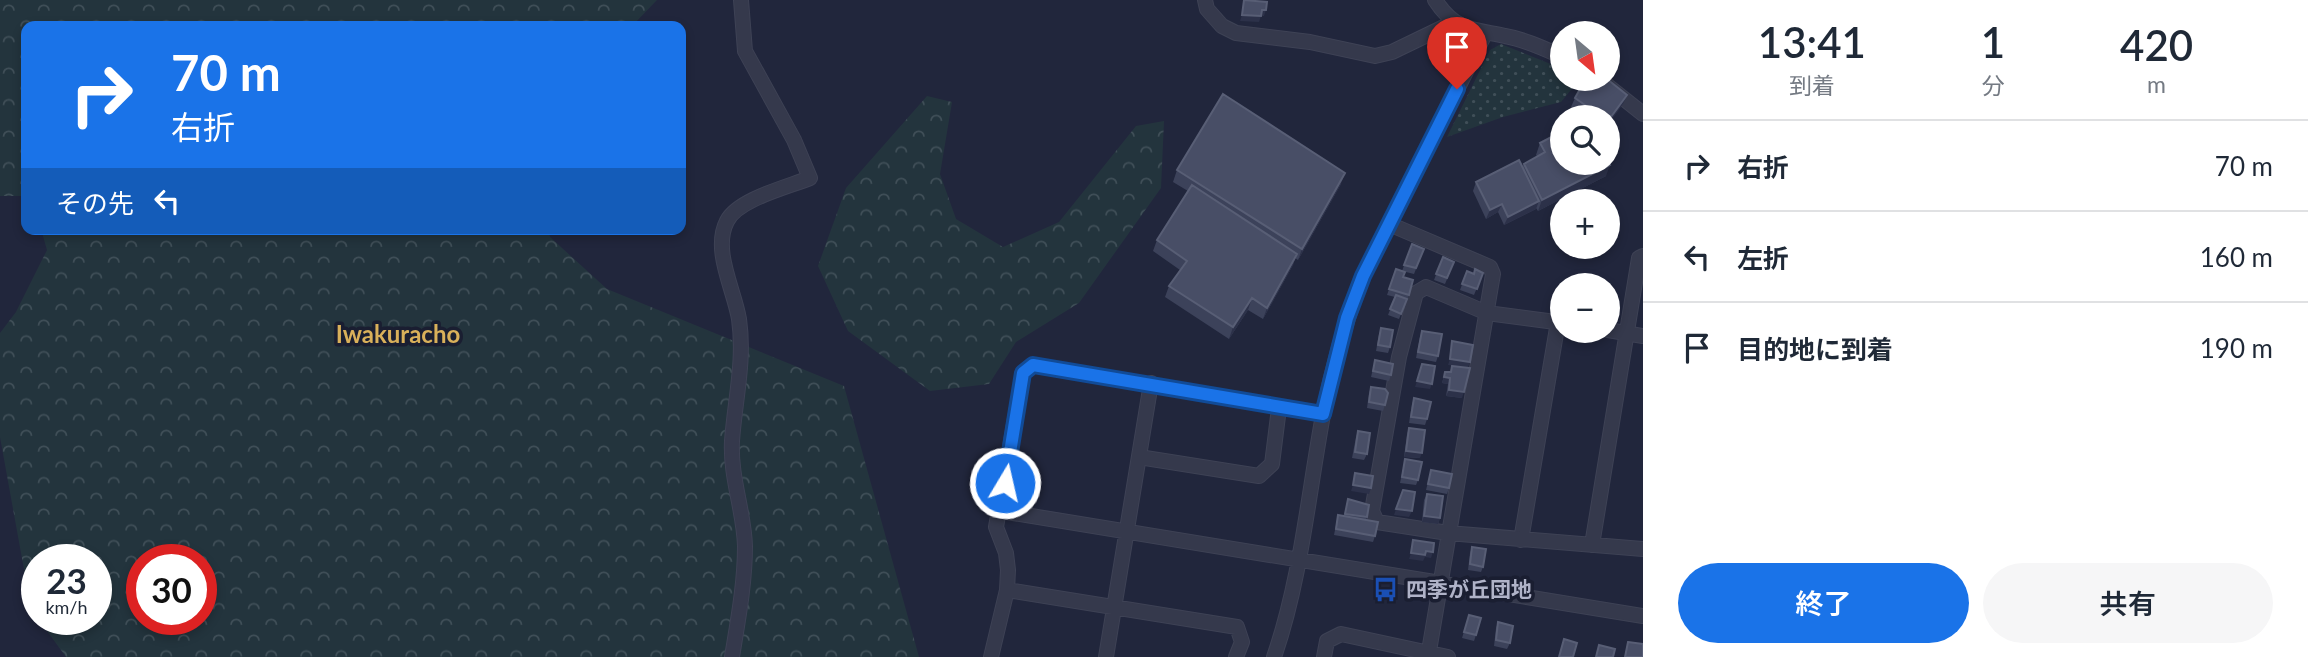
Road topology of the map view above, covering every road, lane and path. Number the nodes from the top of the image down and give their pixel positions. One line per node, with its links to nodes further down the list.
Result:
1 (741, 0): 33 (street)
2 (1205, 0): 4 (street)
3 (1435, 0): 4 (street)
4 (1452, 23): 5 (street)
5 (1485, 34): 6 (street); 9 (street)
6 (1550, 52)
7 (1614, 91): 8 (street)
8 (1643, 114)
9 (1389, 224): 11 (street); 19 (street)
10 (1643, 256): 14 (street)
11 (1487, 313): 12 (street); 23 (street); 23 (street)
12 (1550, 321)
13 (1620, 332): 14 (street)
14 (1628, 334): 15 (street); 25 (street)
15 (1643, 336)
16 (1556, 343): 24 (street)
17 (1151, 383): 18 (street); 20 (street); 21 (street)
18 (1279, 408): 19 (street); 20 (street)
19 (1323, 414): 27 (street)
20 (1139, 457): 22 (street)
21 (1001, 510): 22 (street); 29 (street)
22 (1126, 531): 27 (street); 30 (street)
23 (1448, 533): 24 (street); 28 (street)
24 (1521, 540): 25 (street)
25 (1592, 545): 26 (street)
26 (1643, 548)
27 (1299, 559): 28 (street); 37 (street)
28 (1439, 585): 31 (street); 32 (street)
29 (1007, 590): 30 (street); 34 (street)
30 (1115, 609): 35 (street); 36 (street)
31 (1643, 617)
32 (1428, 655): 38 (street); 39 (street)
33 (732, 657)
34 (991, 657)
35 (1106, 657)
36 (1236, 657)
37 (1274, 657)
38 (1324, 657)
39 (1448, 657)

